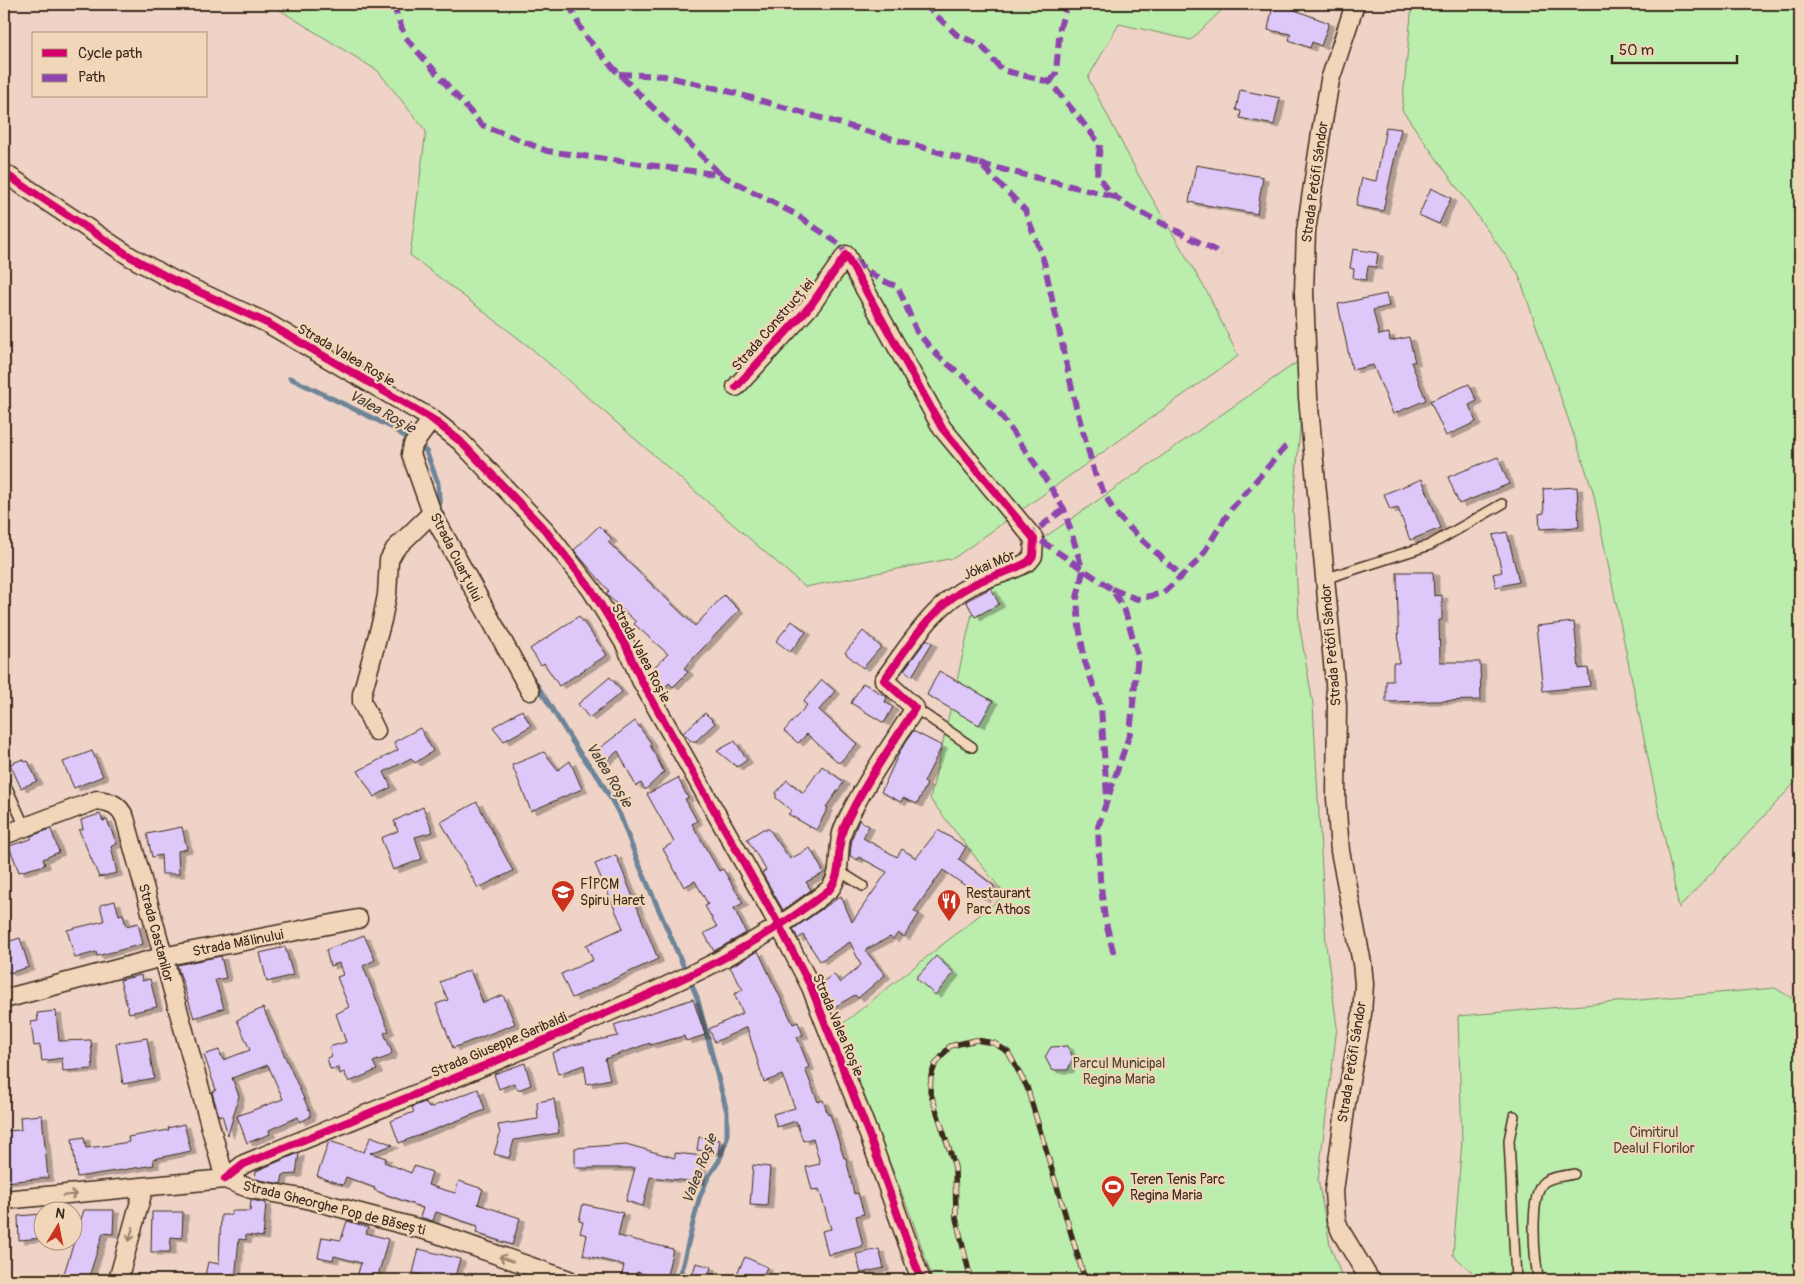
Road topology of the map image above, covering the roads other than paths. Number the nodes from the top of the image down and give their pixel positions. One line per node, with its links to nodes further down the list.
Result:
1 (1355, 4): 8 (street, Strada Petőfi Sándor)
2 (4, 173): 5 (street, Strada Valea Roșie)
3 (846, 255): 4 (street, Strada Construcției); 10 (street, Jókai Mór)
4 (736, 386)
5 (432, 419): 7 (street, Strada Cuarțului); 19 (street, Strada Valea Roșie)
6 (1502, 504): 8 (lane)
7 (432, 513): 9 (street, Strada Cuarțului); 11 (street)
8 (1324, 579): 30 (street, Strada Petőfi Sándor)
9 (530, 691)
10 (915, 708): 12 (lane); 16 (street)
11 (376, 731)
12 (972, 747)
13 (4, 781): 14 (lane)
14 (25, 827): 15 (street, Strada Castanilor); 20 (street, Strada Castanilor)
15 (4, 835)
16 (839, 870): 17 (lane); 19 (street)
17 (863, 886)
18 (358, 919): 20 (street, Strada Mălinului)
19 (780, 927): 24 (street, Strada Giuseppe Garibaldi); 29 (street, Strada Valea Roșie)
20 (162, 957): 21 (street, Strada Mălinului); 24 (street, Strada Castanilor)
21 (4, 999)
22 (1514, 1116): 31 (lane)
23 (1574, 1174): 32 (lane)
24 (225, 1179): 25 (street, Strada Gheorghe Pop de Băsești); 28 (street, Strada Gheorghe Pop de Băsești, one-way to 24)
25 (144, 1187): 26 (street, Strada Gheorghe Pop de Băsești, one-way to 25); 27 (street, one-way to 27)
26 (4, 1200)
27 (118, 1280)
28 (569, 1280)
29 (921, 1280)
30 (1370, 1280)
31 (1516, 1280)
32 (1539, 1280)

